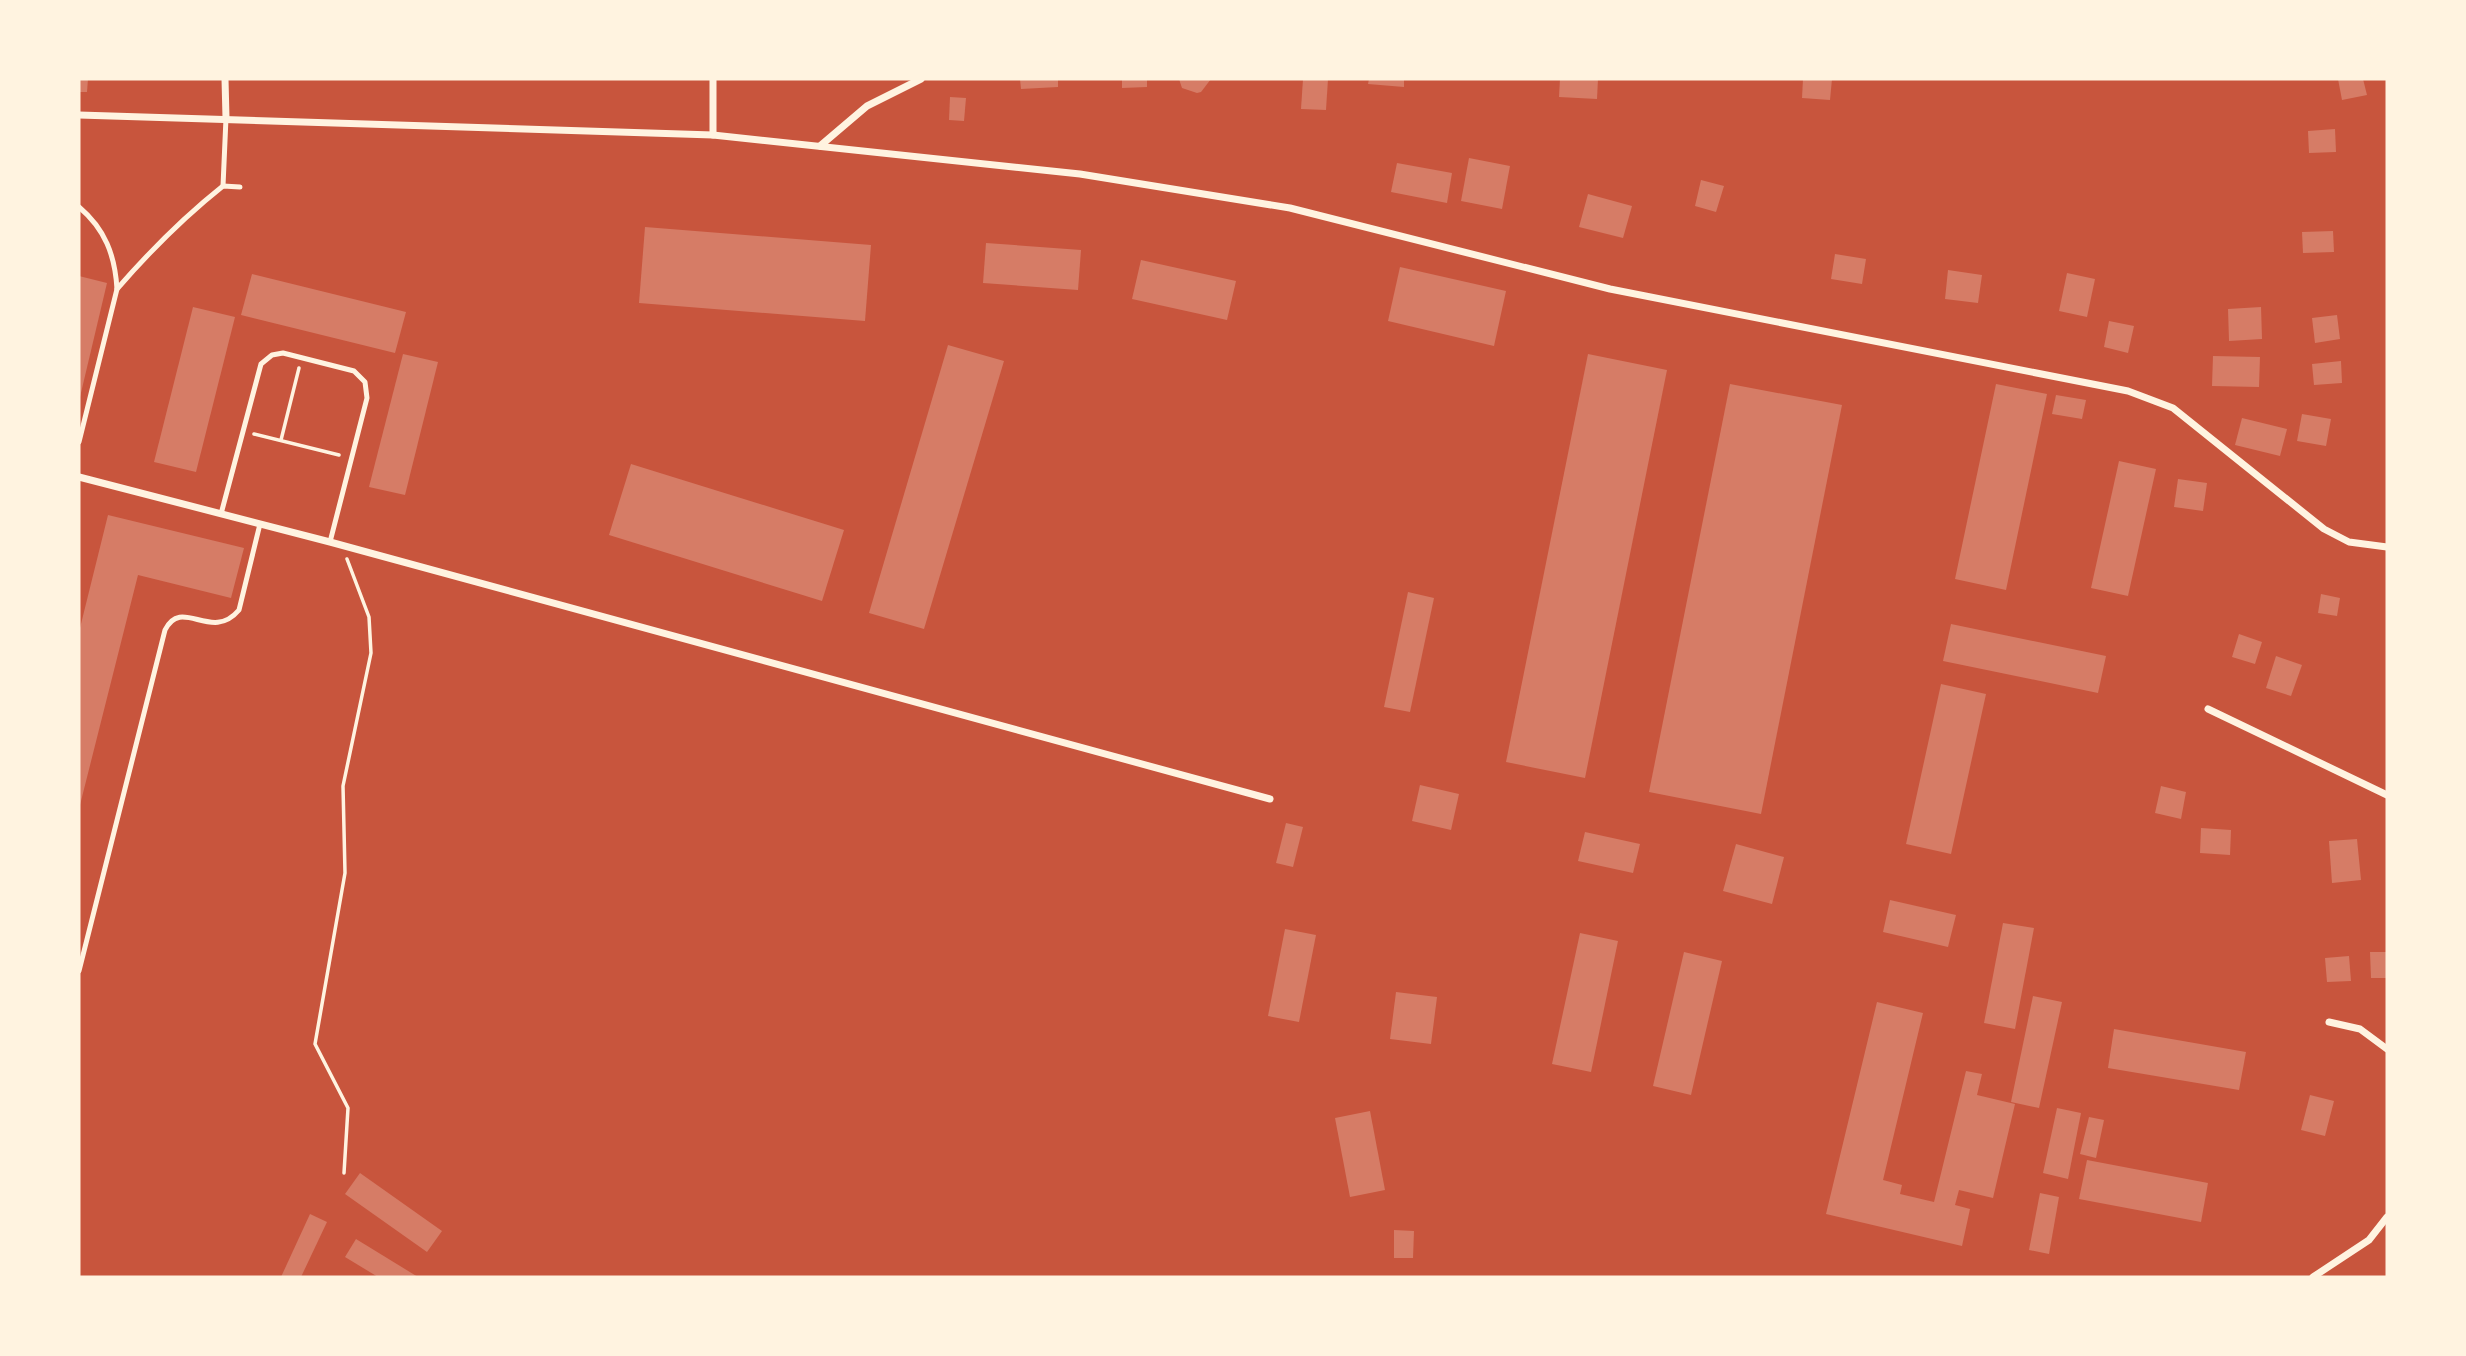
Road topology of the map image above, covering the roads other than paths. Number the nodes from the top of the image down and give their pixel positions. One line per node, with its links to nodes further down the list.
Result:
1 (225, 79): 5 (street)
2 (713, 79): 6 (street)
3 (921, 79): 7 (street)
4 (79, 115): 5 (street)
5 (226, 118): 6 (street); 8 (lane)
6 (713, 135): 7 (street)
7 (820, 146): 17 (street)
8 (223, 186): 9 (lane); 11 (lane)
9 (240, 187)
10 (79, 207): 11 (lane)
11 (117, 289): 12 (lane)
12 (79, 442)
13 (79, 477): 14 (street)
14 (221, 514): 15 (street); 16 (lane)
15 (260, 524): 16 (street); 21 (lane)
16 (330, 542): 20 (street)
17 (2387, 547)
18 (2208, 709): 19 (street)
19 (2387, 795)
20 (1270, 799)
21 (79, 971)
22 (2329, 1022): 23 (street)
23 (2387, 1049)
24 (2387, 1217): 25 (street)
25 (2313, 1277)

